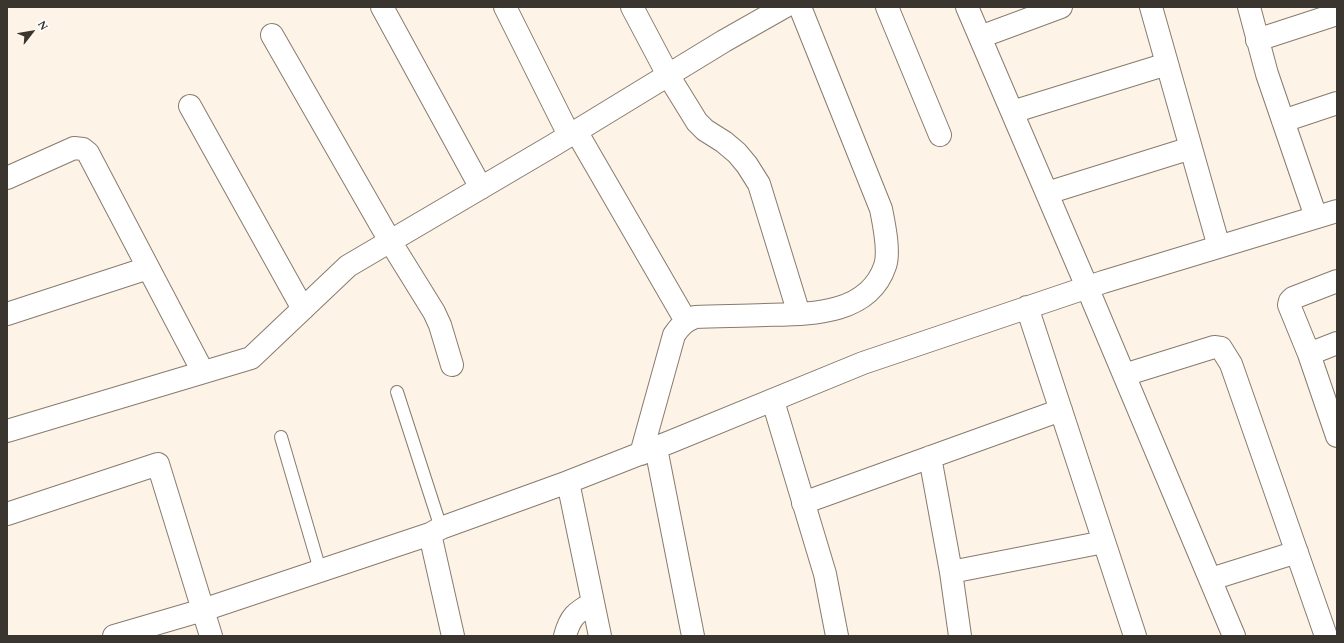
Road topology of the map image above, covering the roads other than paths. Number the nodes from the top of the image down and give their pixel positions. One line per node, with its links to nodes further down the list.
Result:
1 (382, 7): 25 (street)
2 (505, 7): 21 (street)
3 (632, 7): 16 (street)
4 (800, 7): 37 (street)
5 (887, 7): 22 (street)
6 (967, 7): 13 (street)
7 (1061, 7): 13 (street)
8 (1151, 7): 15 (street)
9 (1249, 7): 14 (street)
10 (780, 8): 16 (street)
11 (1337, 14): 14 (street)
12 (272, 35): 29 (street)
13 (980, 37): 19 (street)
14 (1257, 40): 20 (street)
15 (1167, 64): 19 (street); 23 (street)
16 (668, 75): 21 (street); 37 (street)
17 (1337, 103): 20 (street)
18 (190, 106): 35 (street)
19 (1012, 112): 26 (street)
20 (1283, 120): 28 (street)
21 (573, 133): 25 (street); 38 (street)
22 (940, 134)
23 (1191, 148): 26 (street); 30 (street)
24 (7, 178): 31 (street)
25 (481, 188): 29 (street)
26 (1047, 193): 33 (street)
27 (1337, 211): 28 (street)
28 (1316, 217): 30 (street)
29 (390, 241): 35 (street); 41 (street)
30 (1219, 247): 33 (street)
31 (148, 268): 36 (street); 42 (street)
32 (1337, 281): 40 (street)
33 (1087, 287): 34 (street); 43 (street)
34 (1027, 308): 45 (street); 46 (street)
35 (303, 309): 42 (street)
36 (7, 314)
37 (799, 314): 38 (street)
38 (686, 320): 50 (street)
39 (1337, 343): 40 (street)
40 (1309, 354): 48 (street)
41 (452, 366)
42 (203, 372): 47 (street)
43 (1124, 375): 57 (street); 60 (street)
44 (397, 392): 55 (lane)
45 (773, 400): 50 (street); 53 (street)
46 (1061, 410): 51 (street); 56 (street)
47 (7, 431)
48 (1337, 436)
49 (281, 437): 58 (lane)
50 (648, 451): 52 (street); 68 (street)
51 (930, 457): 53 (street); 59 (street)
52 (568, 482): 55 (street); 61 (street)
53 (803, 503): 69 (street)
54 (7, 514): 62 (street)
55 (436, 531): 58 (street); 65 (street)
56 (1104, 542): 59 (street); 71 (street)
57 (1297, 552): 60 (street); 73 (street)
58 (320, 570): 62 (street)
59 (951, 572): 70 (street)
60 (1210, 579): 72 (street)
61 (593, 603): 66 (street); 67 (street)
62 (203, 610): 63 (street); 64 (street)
63 (114, 636)
64 (211, 636)
65 (452, 636)
66 (565, 636)
67 (600, 636)
68 (693, 636)
69 (837, 636)
70 (960, 636)
71 (1135, 636)
72 (1234, 636)
73 (1326, 636)

